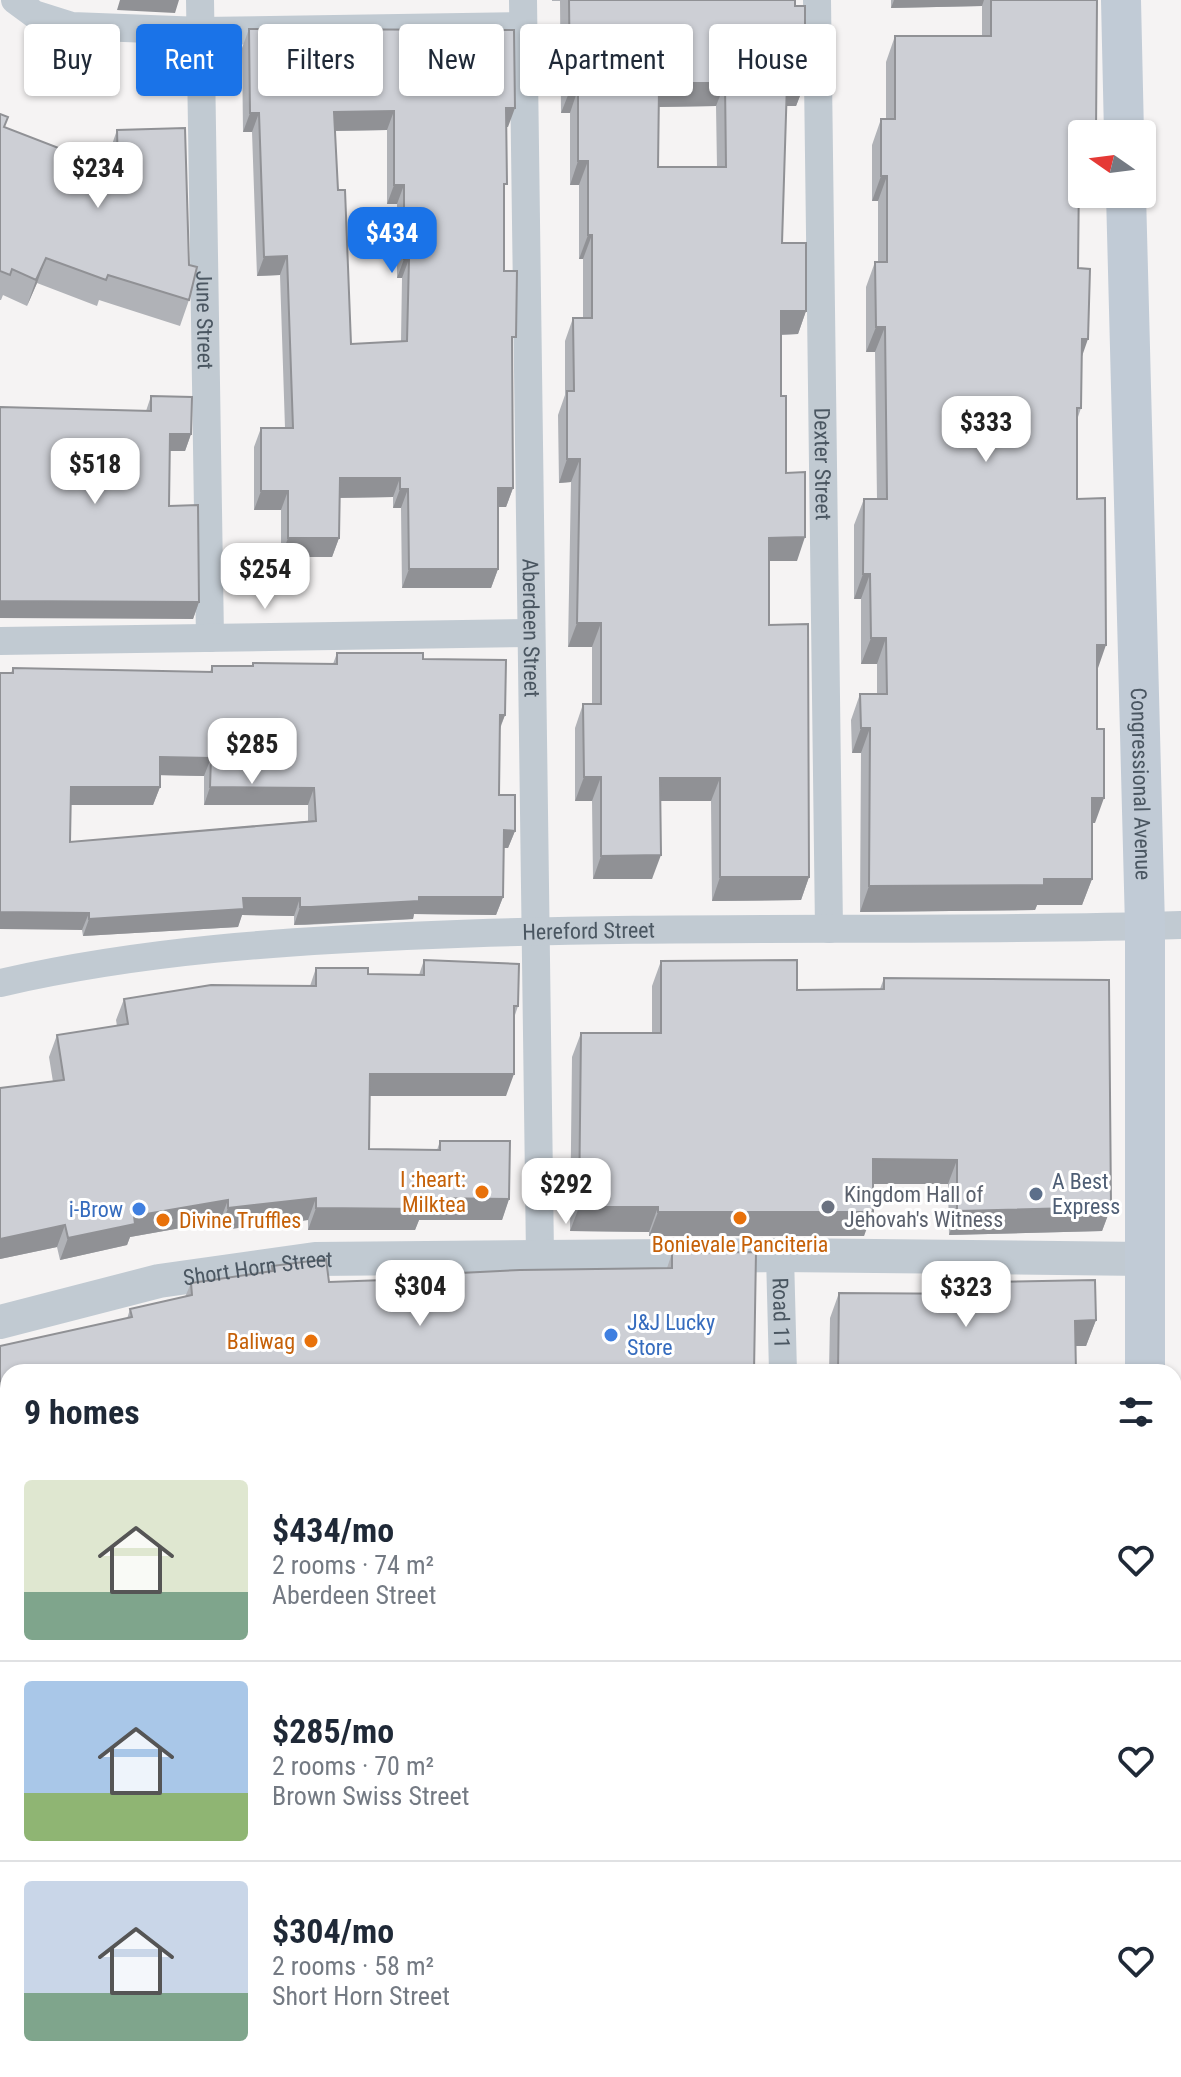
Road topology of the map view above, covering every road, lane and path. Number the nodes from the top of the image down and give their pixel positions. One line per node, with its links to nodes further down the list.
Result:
1 (15, 0): 7 (street)
2 (200, 0): 6 (street, June Street)
3 (817, 0): 16 (street, Dexter Street)
4 (1121, 0): 10 (main road)
5 (523, 13): 8 (street); 12 (street, Aberdeen Street)
6 (202, 24)
7 (136, 28)
8 (242, 29)
9 (203, 96): 13 (street, June Street)
10 (1124, 120)
11 (1127, 208): 15 (main road, Congressional Avenue)
12 (531, 633): 13 (street); 17 (street, Aberdeen Street)
13 (210, 638): 14 (street)
14 (0, 641)
15 (1163, 926): 16 (street, Hereford Street); 21 (main road, Congressional Avenue)
16 (829, 929): 17 (street, Hereford Street)
17 (536, 930): 18 (street, Hereford Street); 19 (street, Aberdeen Street)
18 (0, 983)
19 (540, 1255): 20 (street, Short Horn Street); 22 (street, Short Horn Street)
20 (780, 1255): 21 (street, Short Horn Street); 23 (street, Road 11)
21 (1145, 1259): 24 (main road, Congressional Avenue)
22 (0, 1322)
23 (783, 1364)
24 (1145, 1364)

